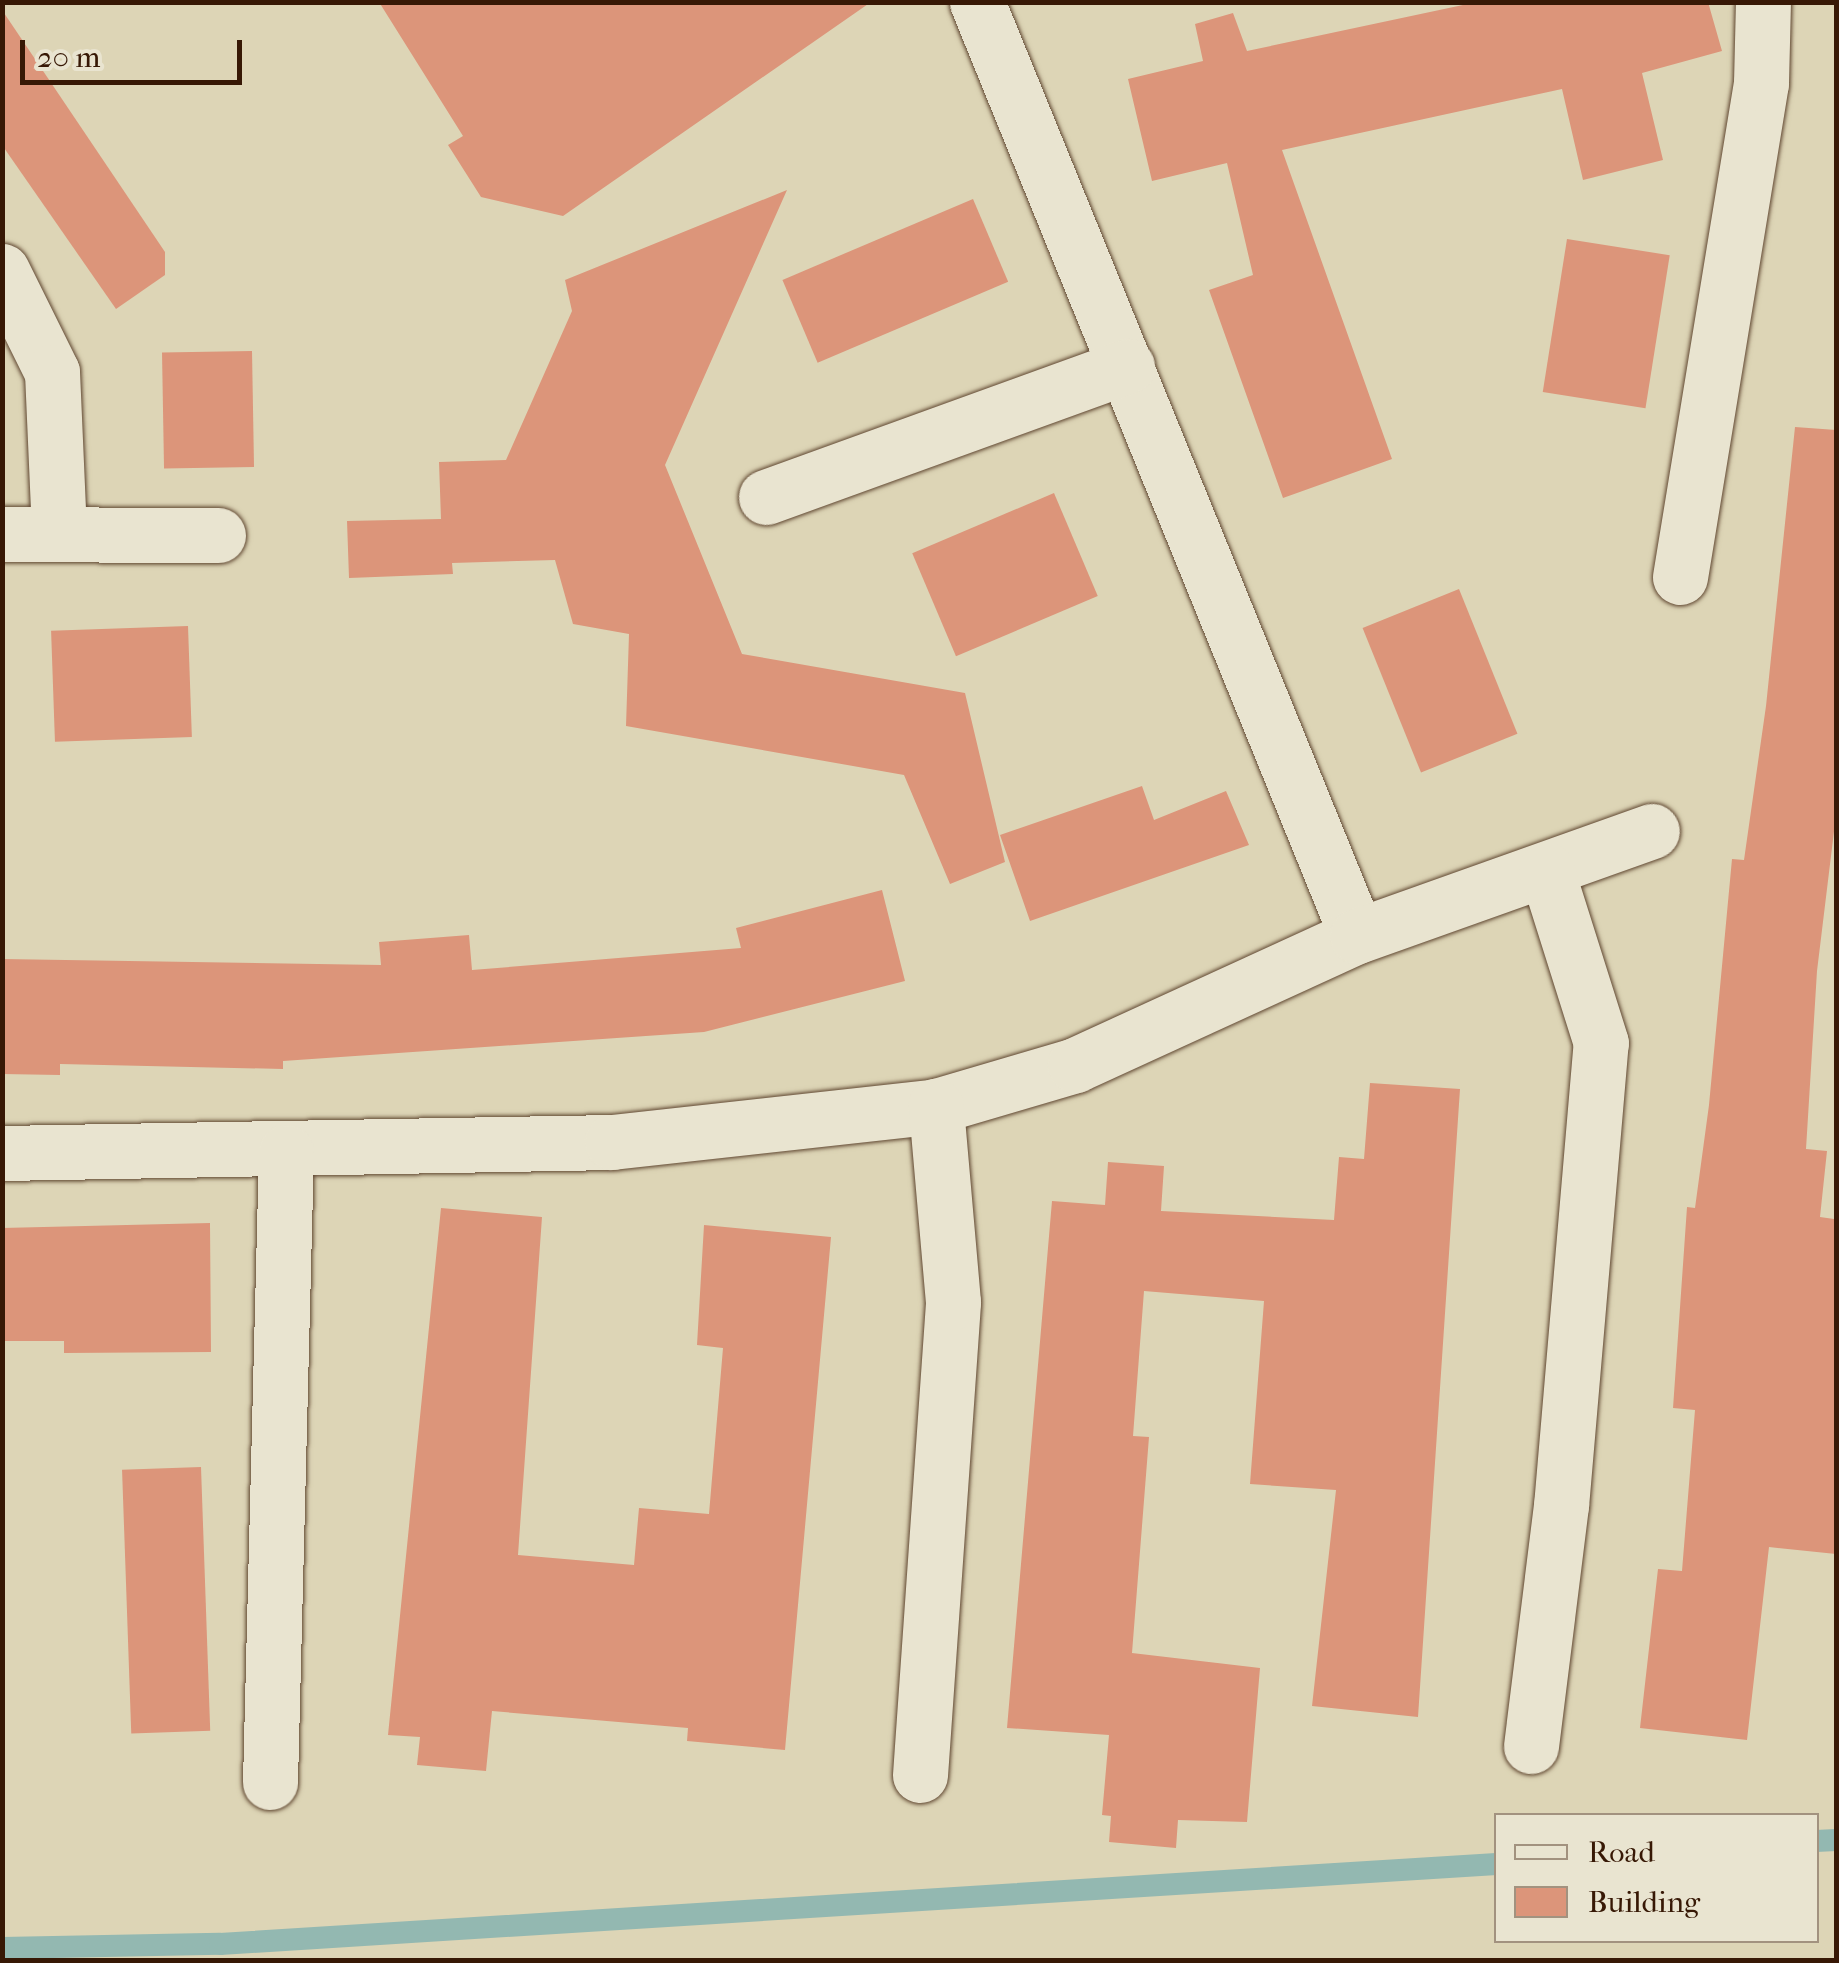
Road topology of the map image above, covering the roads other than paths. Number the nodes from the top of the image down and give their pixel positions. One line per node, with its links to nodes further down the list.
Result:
1 (1763, 2): 9 (street)
2 (986, 4): 4 (street)
3 (2, 271): 7 (street)
4 (1127, 366): 5 (street); 12 (street)
5 (766, 498)
6 (2, 534): 7 (street)
7 (58, 534): 8 (street)
8 (218, 534)
9 (1680, 577)
10 (1652, 831): 11 (street)
11 (1546, 869): 12 (street); 16 (street)
12 (1357, 936): 13 (street)
13 (936, 1106): 14 (street); 17 (street)
14 (286, 1152): 15 (street); 18 (street)
15 (2, 1153)
16 (1531, 1746)
17 (920, 1775)
18 (270, 1782)

